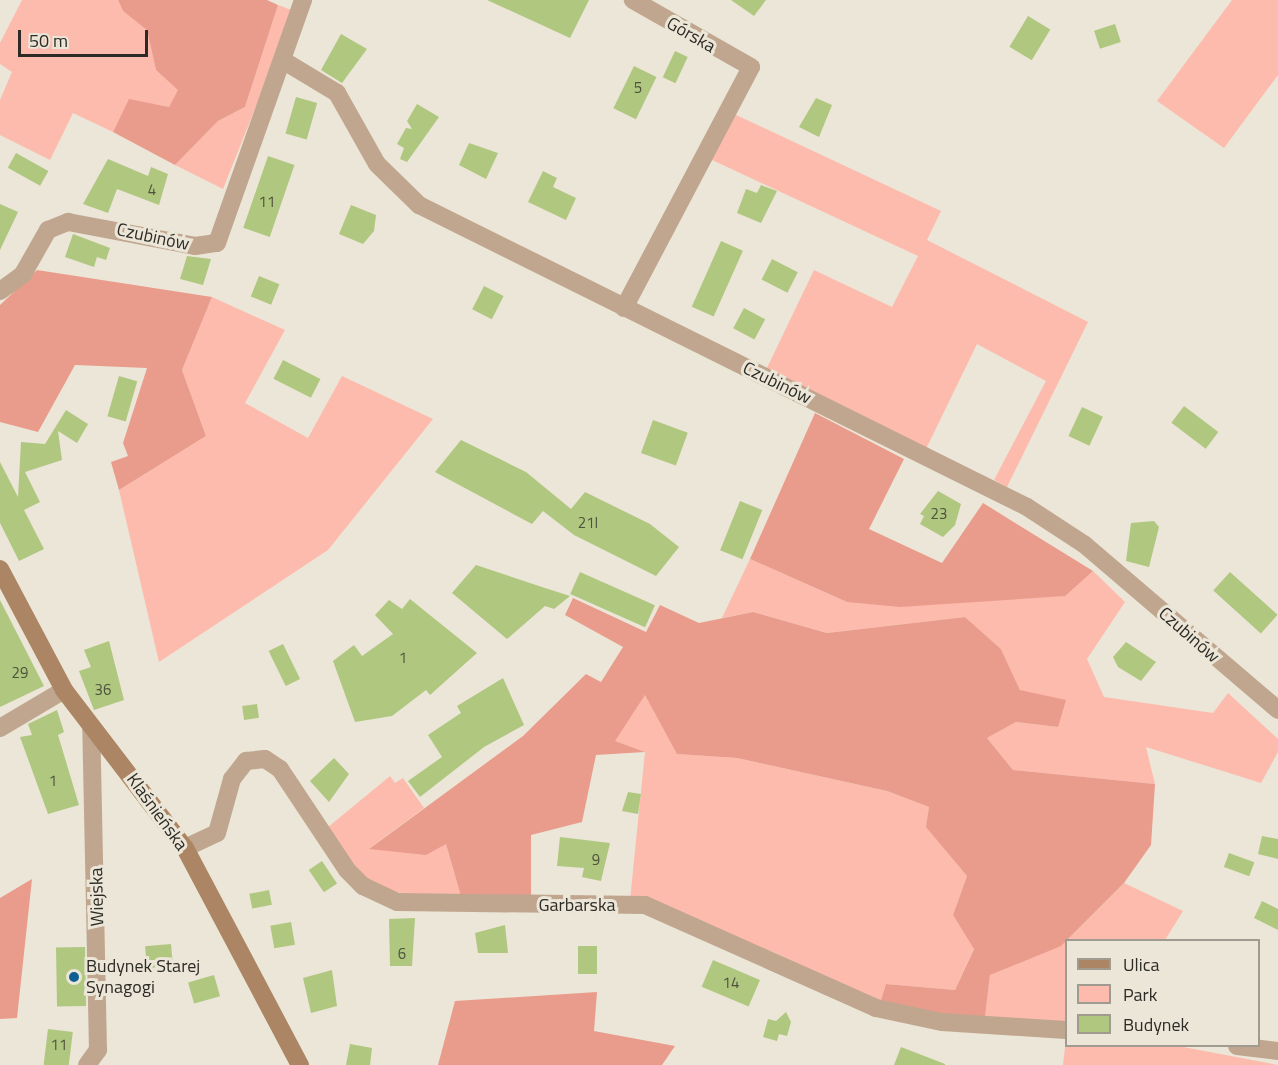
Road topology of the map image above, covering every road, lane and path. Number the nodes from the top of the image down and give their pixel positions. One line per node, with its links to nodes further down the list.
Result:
1 (303, 0): 3 (street, Czubinów)
2 (633, 0): 5 (street, Górska)
3 (284, 60): 4 (street, Czubinów); 5 (street, Czubinów)
4 (0, 291)
5 (624, 308): 8 (street, Czubinów)
6 (0, 569): 7 (street, Klaśnieńska)
7 (64, 690): 9 (street, Klaśnieńska); 10 (street)
8 (1278, 710)
9 (90, 727): 11 (street, Klaśnieńska); 15 (street, Wiejska)
10 (0, 728)
11 (185, 848): 12 (street, Garbarska); 16 (street, Klaśnieńska)
12 (1058, 1030)
13 (1245, 1047): 14 (street)
14 (1278, 1051)
15 (87, 1065)
16 (300, 1065)

